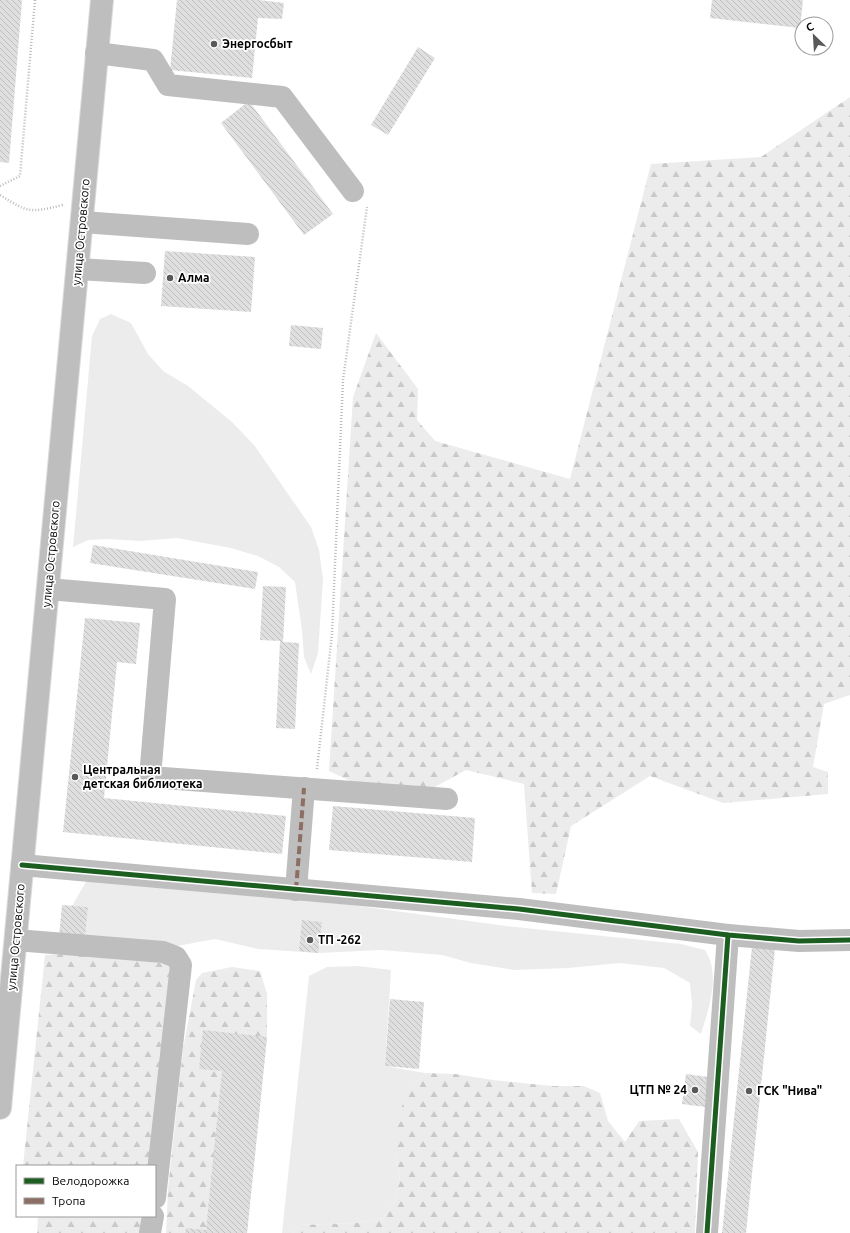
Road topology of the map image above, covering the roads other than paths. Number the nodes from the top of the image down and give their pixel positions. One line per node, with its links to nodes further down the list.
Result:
1 (102, 0): 2 (street, улица Островского)
2 (96, 54): 3 (street); 4 (street, улица Островского)
3 (354, 191)
4 (83, 214): 5 (street); 6 (street, улица Островского)
5 (248, 234)
6 (78, 269): 7 (street); 8 (street, улица Островского)
7 (145, 273)
8 (48, 589): 9 (street); 11 (street, улица Островского)
9 (310, 789): 10 (street); 12 (street)
10 (447, 799)
11 (22, 865): 12 (street); 14 (street, улица Островского)
12 (296, 890): 13 (street)
13 (728, 935): 15 (street); 21 (street)
14 (16, 940): 16 (street, улица Островского); 18 (street)
15 (850, 940)
16 (2, 1061): 17 (street, улица Островского)
17 (0, 1108)
18 (156, 1189)
19 (153, 1217): 20 (street)
20 (150, 1233)
21 (707, 1233)

